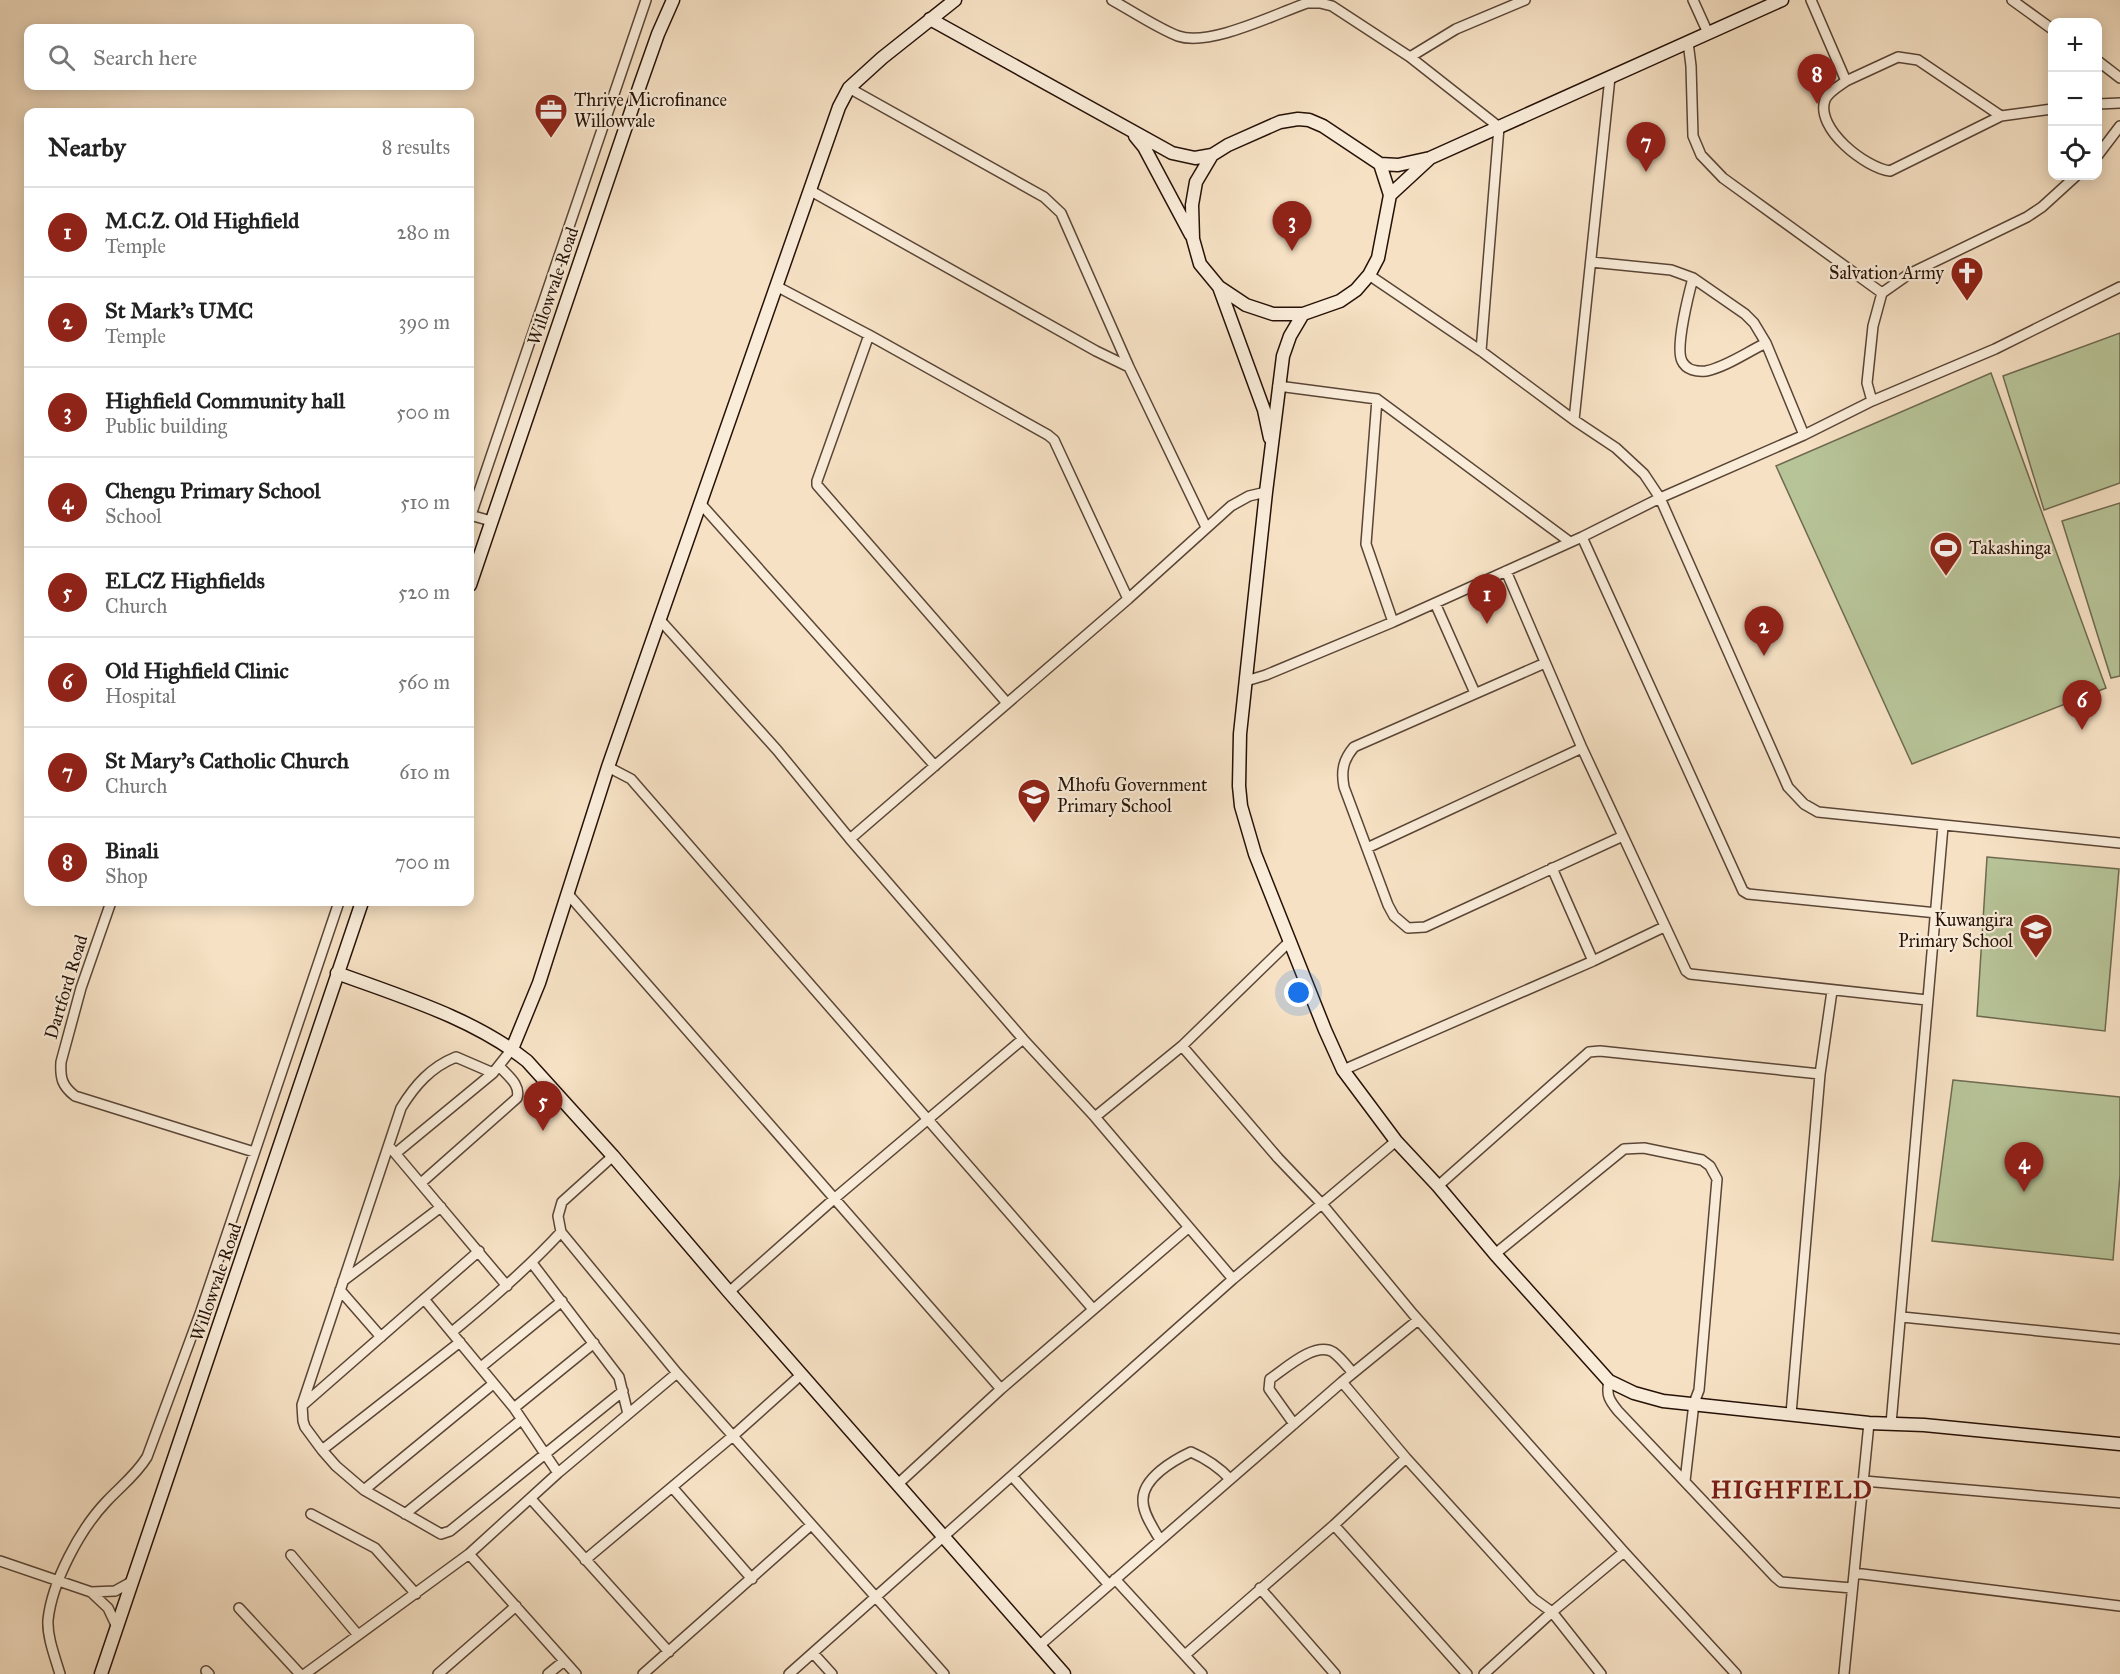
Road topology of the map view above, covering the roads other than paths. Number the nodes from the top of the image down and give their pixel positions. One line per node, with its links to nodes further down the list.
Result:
1 (646, 0): 58 (street)
2 (673, 0): 60 (street, Willowvale Road)
3 (955, 0): 12 (street)
4 (1112, 0): 11 (street)
5 (1132, 0): 11 (street)
6 (1525, 0): 16 (street)
7 (1693, 0): 14 (street)
8 (1782, 0): 14 (street)
9 (1811, 0): 20 (street)
10 (2012, 0): 13 (street)
11 (1124, 7): 16 (street)
12 (930, 19): 21 (street); 28 (street)
13 (2048, 26)
14 (1708, 33): 15 (street)
15 (1688, 42): 18 (street); 43 (street)
16 (1410, 57): 27 (street)
17 (2102, 65): 19 (street)
18 (1610, 77): 27 (street); 37 (street)
19 (2120, 78)
20 (1846, 81): 25 (street); 25 (street)
21 (849, 88): 34 (street); 48 (street)
22 (2120, 103): 23 (street)
23 (2102, 104)
24 (2048, 110): 25 (street)
25 (2001, 116)
26 (2120, 126): 29 (street)
27 (1499, 127): 31 (street); 47 (street)
28 (1131, 131): 30 (street); 36 (street)
29 (2102, 149)
30 (1212, 155): 32 (street); 36 (street)
31 (1430, 158): 32 (street); 35 (street)
32 (1380, 164): 35 (street)
33 (2072, 180): 43 (street)
34 (811, 191): 40 (street); 48 (street)
35 (1390, 195): 38 (street)
36 (1193, 239): 41 (street)
37 (1591, 262): 39 (street); 52 (street)
38 (1369, 276): 44 (street); 47 (street)
39 (1694, 278): 46 (street); 46 (street)
40 (776, 286): 45 (street); 57 (street)
41 (1219, 287): 44 (street); 54 (street)
42 (2120, 287): 51 (street)
43 (1882, 293): 51 (street)
44 (1303, 314): 49 (street)
45 (868, 335): 66 (street); 73 (street)
46 (1766, 343): 53 (street)
47 (1482, 351): 52 (street)
48 (1129, 367): 61 (street)
49 (1278, 386): 50 (street); 54 (street)
50 (1377, 399): 63 (street); 69 (street)
51 (1872, 401): 53 (street)
52 (1574, 420): 56 (street)
53 (1804, 435): 56 (street)
54 (1271, 445): 55 (street)
55 (1266, 492): 61 (street); 71 (street)
56 (1660, 498): 62 (street); 77 (street)
57 (700, 503): 68 (street); 75 (street)
58 (474, 504)
59 (474, 517): 60 (street)
60 (491, 521): 65 (street, Willowvale Road)
61 (1206, 526): 66 (street)
62 (1582, 537): 63 (street); 87 (street)
63 (1570, 542): 64 (street)
64 (1506, 571): 67 (street); 70 (street)
65 (474, 573)
66 (1128, 599): 73 (street)
67 (1435, 603): 69 (street); 72 (street)
68 (661, 621): 76 (street); 79 (street)
69 (1393, 622): 71 (street)
70 (1545, 663): 72 (street); 74 (street)
71 (1246, 681): 89 (street)
72 (1475, 693): 81 (street)
73 (1007, 703): 75 (street)
74 (1582, 748): 78 (street); 81 (street)
75 (935, 766): 79 (street)
76 (608, 767): 83 (street); 101 (street)
77 (1943, 826): 80 (street); 87 (street)
78 (1623, 836): 82 (street); 88 (street)
79 (850, 838): 94 (street)
80 (2120, 843)
81 (1367, 848): 82 (street)
82 (1552, 868): 90 (street)
83 (568, 894): 96 (street); 109 (street)
84 (110, 906): 104 (street, Dartford Road)
85 (338, 906): 104 (street)
86 (361, 906): 91 (street, Willowvale Road)
87 (1937, 913): 93 (street)
88 (1664, 927): 90 (street); 92 (street)
89 (1290, 941): 95 (street); 98 (street)
90 (1593, 961): 98 (street)
91 (338, 973): 96 (street); 177 (street, Willowvale Road)
92 (1832, 991): 93 (street); 99 (street)
93 (1927, 1000): 124 (street)
94 (1023, 1039): 100 (street); 101 (street)
95 (1182, 1046): 100 (street); 110 (street)
96 (512, 1049): 97 (street); 106 (street)
97 (497, 1070): 103 (street); 105 (street); 107 (street)
98 (1343, 1070): 102 (street)
99 (1820, 1074): 108 (street); 144 (street)
100 (1095, 1117): 112 (street)
101 (928, 1119): 109 (street); 123 (street)
102 (1396, 1142): 108 (street); 110 (street)
103 (389, 1146): 105 (street); 118 (street)
104 (254, 1152): 178 (street)
105 (396, 1154): 107 (street)
106 (613, 1156): 113 (street); 120 (street)
107 (420, 1183): 111 (street)
108 (1438, 1186): 115 (street)
109 (835, 1198): 120 (street); 138 (street)
110 (1322, 1204): 117 (street); 125 (street)
111 (441, 1207): 114 (street); 118 (street)
112 (1188, 1228): 117 (street); 123 (street)
113 (561, 1232): 116 (street); 132 (street)
114 (480, 1251): 119 (street); 121 (street)
115 (1495, 1254): 135 (street); 140 (street)
116 (532, 1263): 119 (street); 122 (street)
117 (1233, 1279): 155 (street)
118 (341, 1285): 127 (street); 141 (street)
119 (507, 1286): 126 (street)
120 (729, 1292): 134 (street)
121 (424, 1299): 126 (street); 127 (street)
122 (562, 1301): 130 (street); 131 (street)
123 (1093, 1309): 138 (street)
124 (1902, 1317): 128 (street); 148 (street)
125 (1418, 1320): 133 (street); 170 (street)
126 (452, 1332): 129 (street)
127 (381, 1337): 141 (street)
128 (2120, 1339)
129 (460, 1342): 131 (street); 151 (street)
130 (594, 1343): 139 (street); 142 (street)
131 (481, 1367): 137 (street)
132 (677, 1373): 143 (street); 149 (street)
133 (1353, 1373): 136 (street); 146 (street)
134 (802, 1374): 149 (street); 159 (street)
135 (1609, 1381): 140 (street); 157 (street)
136 (1342, 1382): 146 (street); 153 (street)
137 (493, 1384): 142 (street); 161 (street)
138 (1001, 1389): 159 (street)
139 (623, 1391): 143 (street); 152 (street)
140 (1694, 1403): 144 (street); 157 (street)
141 (302, 1405): 151 (street)
142 (514, 1408): 145 (street)
143 (628, 1414): 154 (street)
144 (1791, 1414): 147 (street)
145 (521, 1420): 152 (street); 165 (street)
146 (1294, 1424): 156 (street)
147 (1869, 1424): 148 (street); 158 (street)
148 (1891, 1424): 150 (street)
149 (734, 1435): 160 (street); 167 (street)
150 (2120, 1444)
151 (322, 1450): 161 (street)
152 (546, 1454): 154 (street); 165 (street)
153 (1406, 1458): 166 (street); 188 (street)
154 (558, 1473): 162 (street)
155 (1012, 1476): 168 (street); 179 (street)
156 (1230, 1479): 169 (street); 169 (street)
157 (1685, 1481): 181 (street)
158 (1864, 1481): 163 (street); 175 (street)
159 (899, 1483): 168 (street)
160 (672, 1487): 173 (street); 176 (street)
161 (364, 1490): 165 (street)
162 (531, 1499): 171 (street); 173 (street)
163 (2120, 1503)
164 (311, 1514): 183 (street)
165 (405, 1514)
166 (1334, 1525): 180 (street); 210 (street)
167 (811, 1526): 176 (street); 184 (street)
168 (944, 1535): 184 (street); 191 (street)
169 (1160, 1540): 179 (street)
170 (1624, 1552): 188 (street); 213 (street)
171 (469, 1554): 183 (street); 185 (street)
172 (291, 1555): 190 (street)
173 (585, 1560): 192 (street)
174 (0, 1561): 178 (street)
175 (1854, 1574): 181 (street); 186 (street)
176 (752, 1579): 192 (street)
177 (133, 1581): 182 (street); 189 (street, Willowvale Road)
178 (58, 1582): 182 (street); 196 (street)
179 (1112, 1582): 191 (street); 194 (street)
180 (1260, 1587): 194 (street); 209 (street)
181 (1852, 1588): 214 (street)
182 (91, 1592): 189 (street)
183 (416, 1594): 190 (street)
184 (878, 1597): 193 (street); 206 (street)
185 (516, 1606): 195 (street); 200 (street)
186 (2120, 1606)
187 (239, 1608): 198 (street)
188 (1552, 1612): 211 (street); 212 (street)
189 (117, 1627): 197 (street, Willowvale Road)
190 (358, 1635): 199 (street)
191 (1040, 1645): 207 (street)
192 (669, 1652): 203 (street)
193 (813, 1653): 204 (street); 205 (street)
194 (1185, 1655): 208 (street)
195 (564, 1660): 201 (street); 202 (street)
196 (60, 1674)
197 (101, 1674)
198 (300, 1674)
199 (305, 1674)
200 (438, 1674)
201 (548, 1674)
202 (576, 1674)
203 (643, 1674)
204 (789, 1674)
205 (832, 1674)
206 (944, 1674)
207 (1064, 1674)
208 (1202, 1674)
209 (1335, 1674)
210 (1467, 1674)
211 (1484, 1674)
212 (1602, 1674)
213 (1736, 1674)
214 (1844, 1674)

